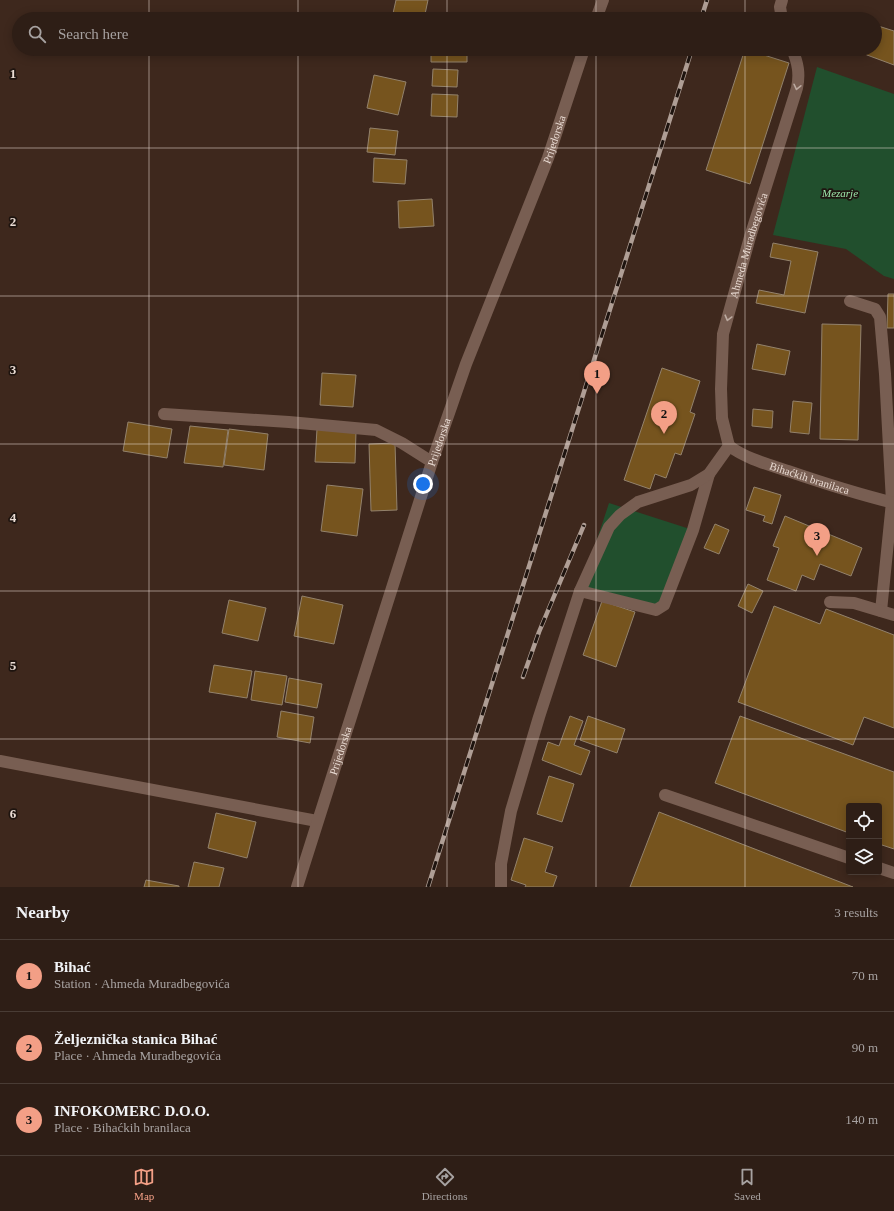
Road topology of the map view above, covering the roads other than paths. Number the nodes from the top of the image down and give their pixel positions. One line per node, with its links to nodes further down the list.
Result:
1 (603, 0): 3 (street)
2 (782, 0): 4 (street)
3 (599, 12)
4 (781, 12)
5 (582, 56): 11 (street, Prijedorska)
6 (795, 56): 10 (street, Ahmeda Muradbegovića, one-way to 10)
7 (850, 301): 8 (street)
8 (889, 374): 13 (street)
9 (164, 414): 11 (street)
10 (729, 446): 12 (street); 13 (street, Bihaćkih branilaca)
11 (432, 462): 19 (street, Prijedorska)
12 (709, 474): 14 (street); 14 (street)
13 (893, 503): 16 (street)
14 (580, 591): 24 (street)
15 (830, 602): 16 (street)
16 (890, 611)
17 (0, 761): 19 (street)
18 (665, 795): 20 (street)
19 (316, 821): 23 (street, Prijedorska)
20 (846, 857)
21 (882, 869): 22 (street)
22 (894, 873)
23 (297, 887)
24 (501, 887)

